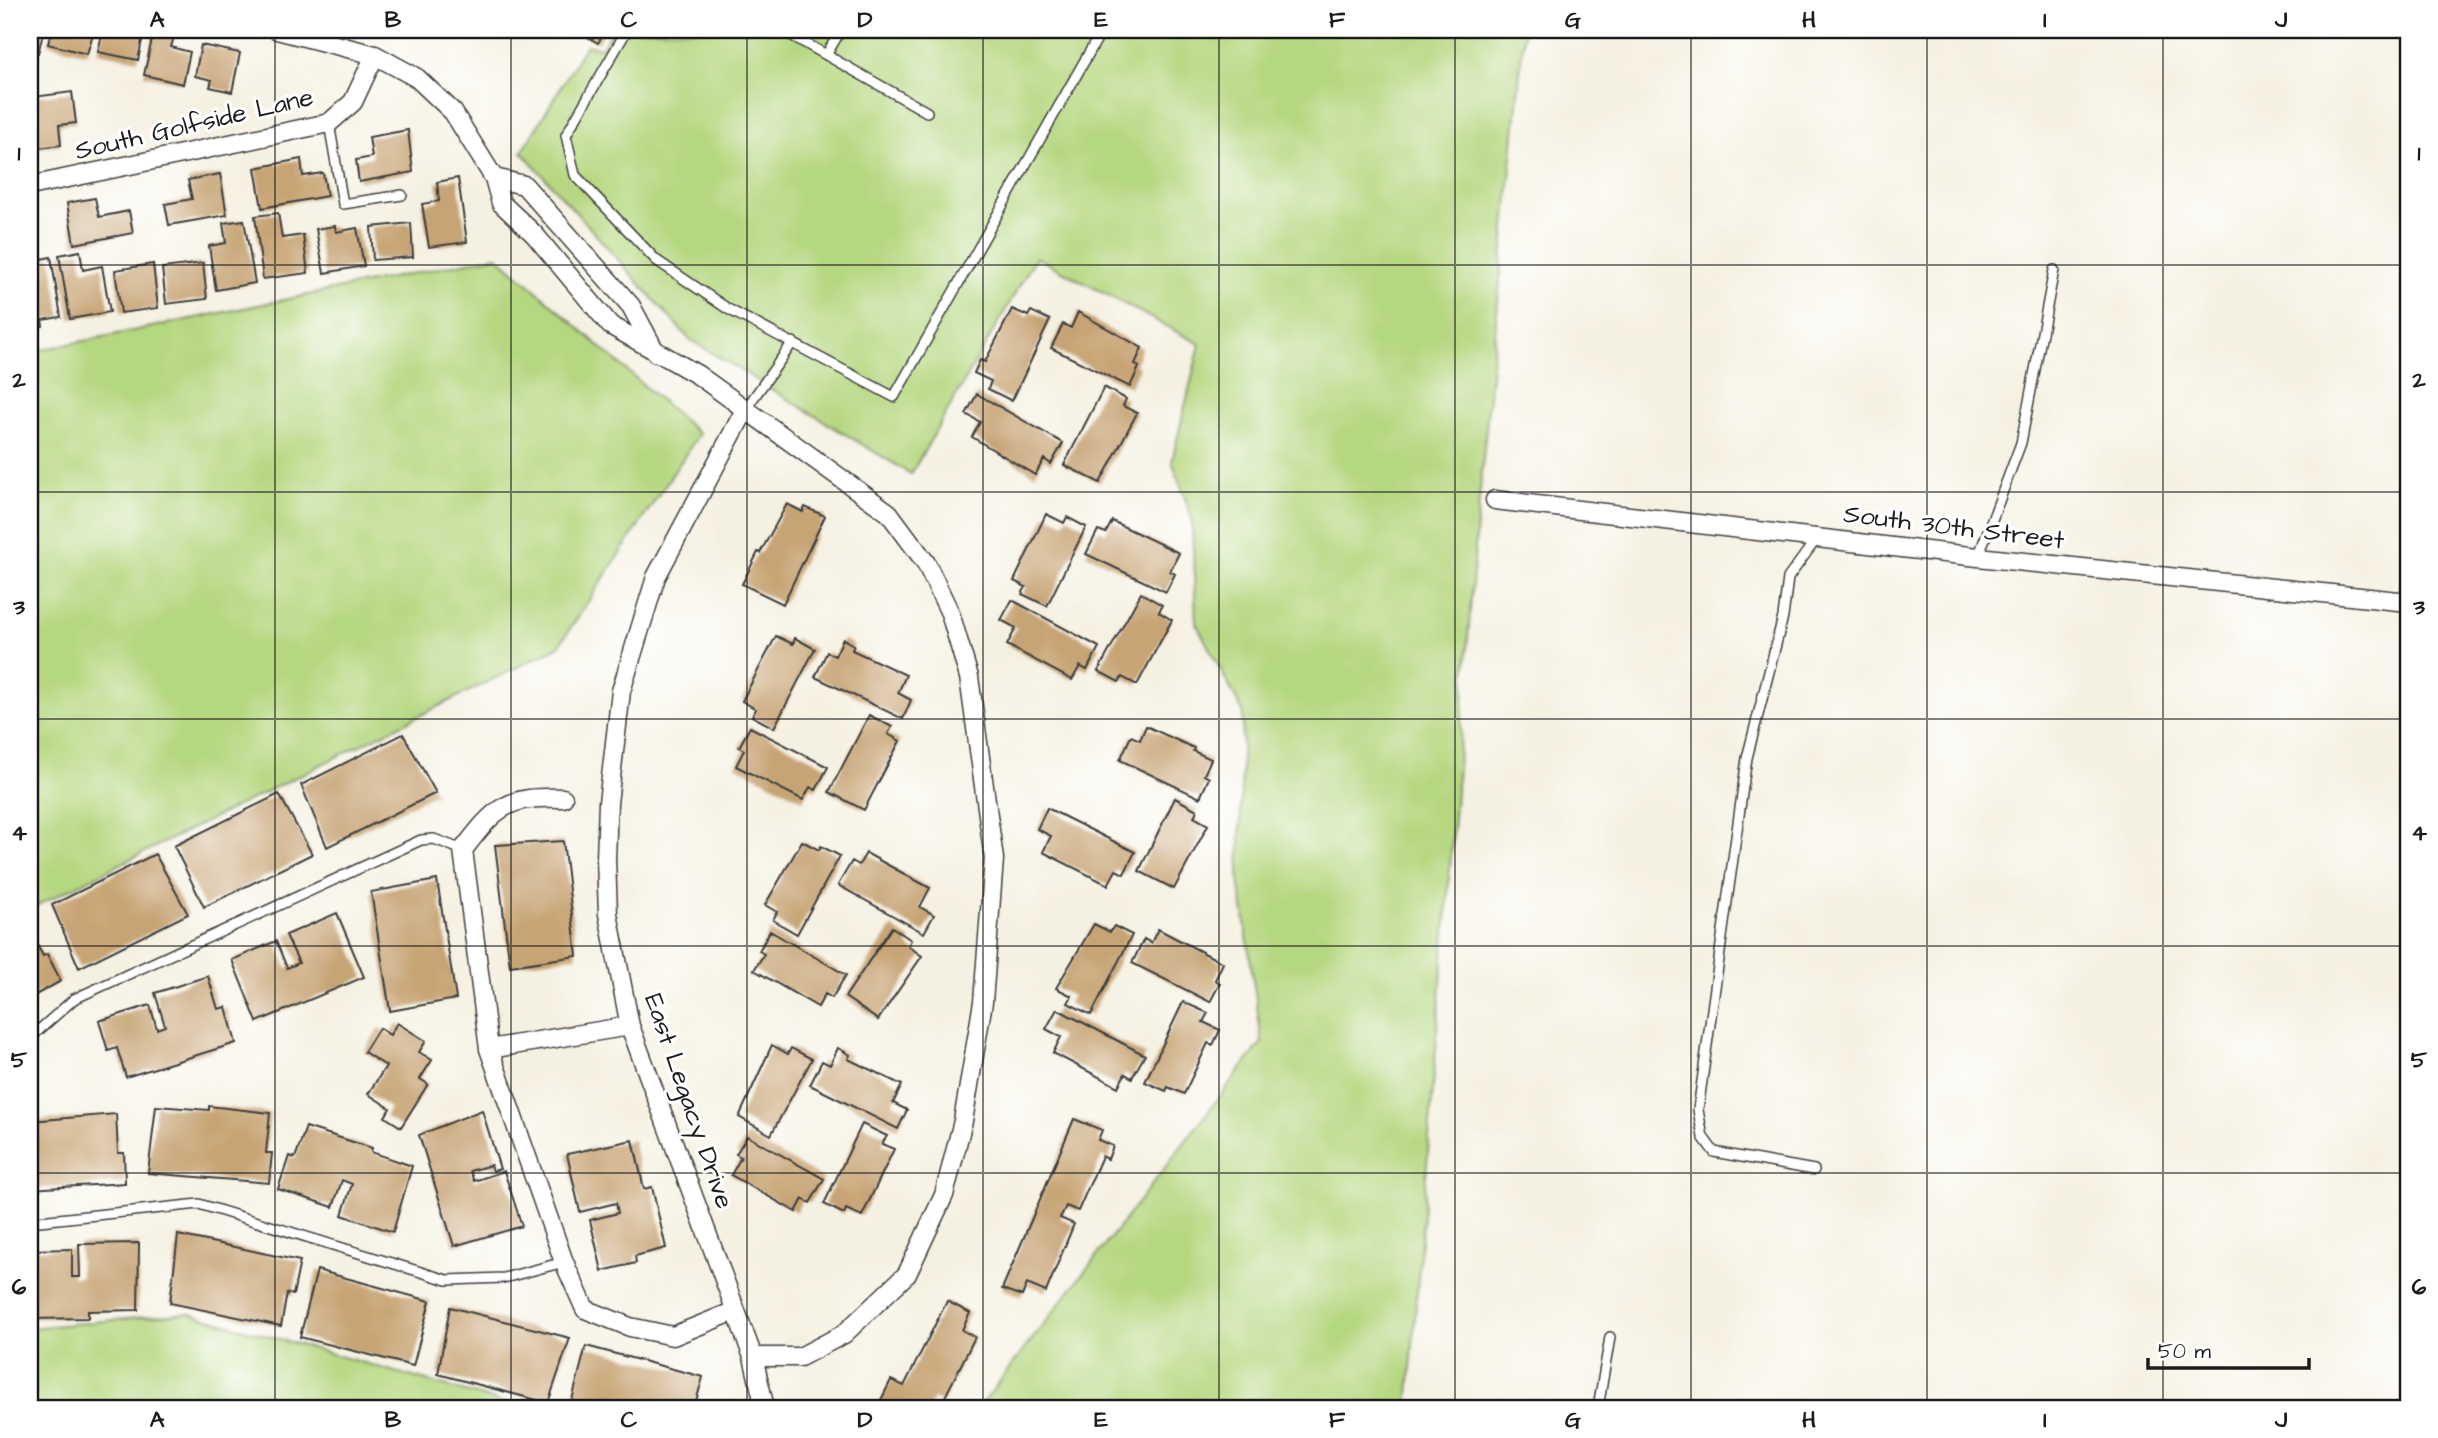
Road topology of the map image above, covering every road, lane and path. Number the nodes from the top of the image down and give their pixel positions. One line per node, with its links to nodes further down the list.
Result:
1 (277, 30): 8 (street)
2 (626, 30): 18 (lane)
3 (782, 30): 9 (lane)
4 (841, 30): 9 (lane)
5 (1102, 30): 18 (lane)
6 (1171, 30): 7 (lane)
7 (1186, 30)
8 (375, 55): 11 (street, South Golfside Lane); 12 (street)
9 (826, 55): 10 (lane)
10 (927, 112)
11 (329, 123): 13 (street, South Golfside Lane); 14 (lane)
12 (494, 178): 15 (street); 17 (street)
13 (30, 186)
14 (402, 195)
15 (589, 256): 17 (street); 19 (street)
16 (2054, 270): 23 (lane)
17 (569, 276): 19 (street)
18 (793, 342): 20 (lane)
19 (656, 353): 20 (street)
20 (746, 410): 27 (street, East Legacy Drive); 35 (street)
21 (1494, 500): 22 (street, South 30th Street)
22 (1817, 538): 23 (street, South 30th Street); 30 (lane)
23 (1978, 557): 24 (street, South 30th Street)
24 (2408, 602)
25 (563, 798): 26 (street)
26 (463, 850): 28 (lane); 29 (street)
27 (630, 1026): 29 (street); 33 (street, East Legacy Drive)
28 (30, 1038)
29 (489, 1049): 32 (street)
30 (1814, 1170)
31 (30, 1222): 32 (lane)
32 (564, 1262): 33 (street)
33 (735, 1311): 35 (street, East Legacy Drive)
34 (1609, 1337): 37 (lane)
35 (753, 1357): 36 (street, East Legacy Drive)
36 (765, 1408)
37 (1598, 1408)

